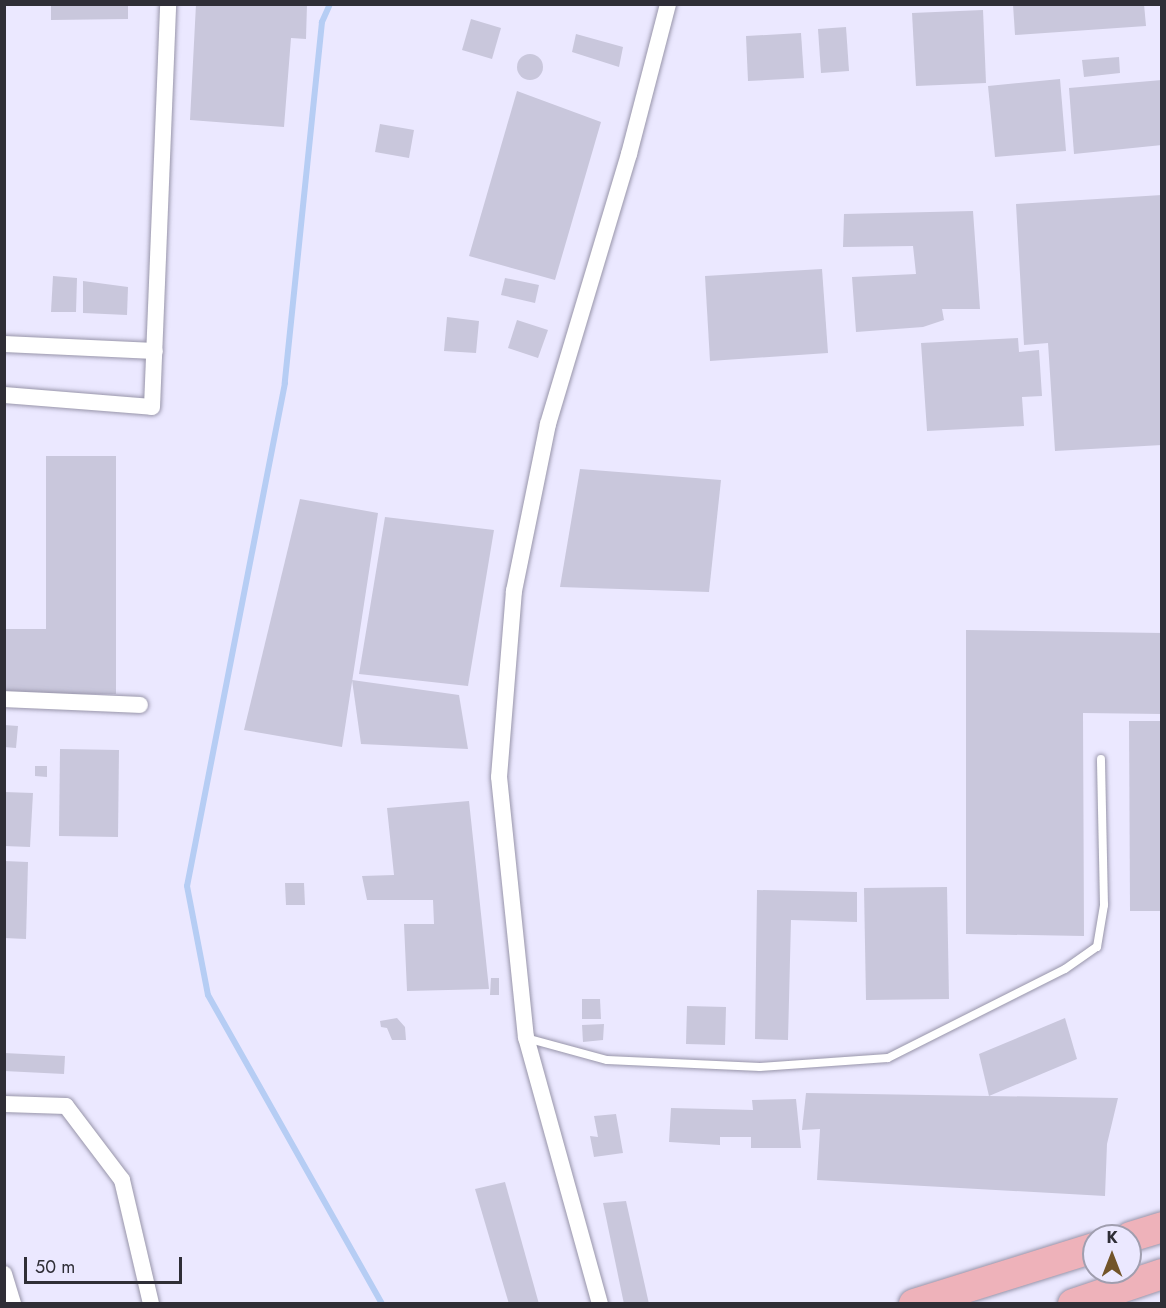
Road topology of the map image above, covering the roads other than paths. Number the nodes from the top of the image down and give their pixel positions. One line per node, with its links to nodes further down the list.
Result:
1 (168, 4): 4 (street)
2 (668, 4): 9 (street)
3 (4, 344): 4 (street)
4 (155, 351): 5 (street)
5 (4, 395)
6 (4, 699): 7 (street)
7 (140, 705)
8 (1101, 759): 9 (lane)
9 (526, 1038): 18 (street)
10 (4, 1104): 17 (street)
11 (1161, 1227): 12 (highway)
12 (1142, 1233)
13 (1082, 1252): 19 (highway)
14 (4, 1274): 16 (street)
15 (1161, 1274): 20 (highway)
16 (13, 1304)
17 (151, 1304)
18 (600, 1304)
19 (914, 1304)
20 (1072, 1304)

